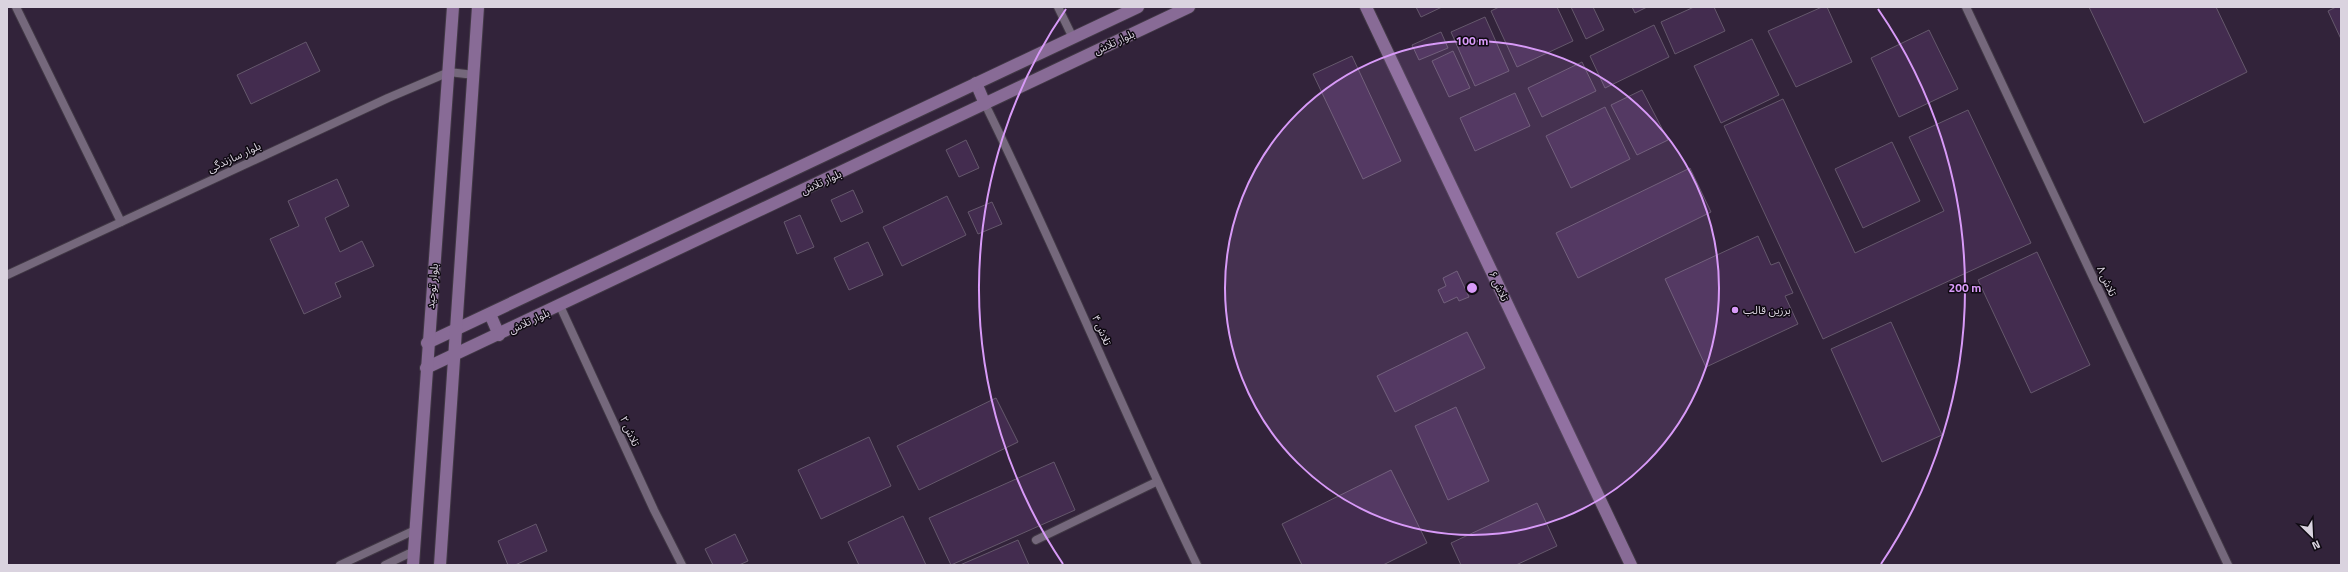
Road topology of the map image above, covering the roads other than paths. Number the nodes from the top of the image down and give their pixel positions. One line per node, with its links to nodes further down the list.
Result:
1 (16, 7): 15 (lane)
2 (452, 7): 11 (street, بلوار توحید)
3 (478, 7): 12 (street)
4 (1058, 7): 9 (lane)
5 (1138, 7): 9 (street, بلوار تلاش)
6 (1189, 7): 10 (street, بلوار تلاش)
7 (1366, 7): 34 (street, تلاش ۶)
8 (1966, 7): 35 (lane, تلاش ۸)
9 (1073, 38): 10 (street); 13 (street, بلوار تلاش)
10 (1082, 57): 14 (street, بلوار تلاش)
11 (449, 72): 12 (lane); 15 (lane, بلوار سازندگی); 21 (street, بلوار توحید)
12 (474, 75): 19 (street)
13 (976, 83): 14 (street); 18 (street, بلوار تلاش)
14 (985, 104): 17 (street, بلوار تلاش); 24 (lane, تلاش ۴)
15 (121, 222): 16 (lane, بلوار سازندگی)
16 (7, 275)
17 (560, 306): 20 (street, بلوار تلاش); 32 (lane, تلاش ۲)
18 (490, 314): 19 (street, بلوار تلاش); 20 (street)
19 (456, 330): 21 (street, بلوار تلاش); 22 (street)
20 (499, 334): 22 (street, بلوار تلاش)
21 (427, 343): 23 (street, بلوار توحید)
22 (454, 356): 23 (street, بلوار تلاش); 31 (street)
23 (426, 368): 25 (street, بلوار توحید)
24 (1156, 482): 26 (lane); 33 (lane, تلاش ۴)
25 (415, 530): 27 (street, بلوار توحید); 28 (lane)
26 (1036, 540)
27 (414, 551): 29 (lane); 30 (street, بلوار توحید)
28 (340, 565)
29 (385, 565)
30 (413, 565)
31 (440, 565)
32 (682, 565)
33 (1197, 565)
34 (1632, 565)
35 (2228, 565)

